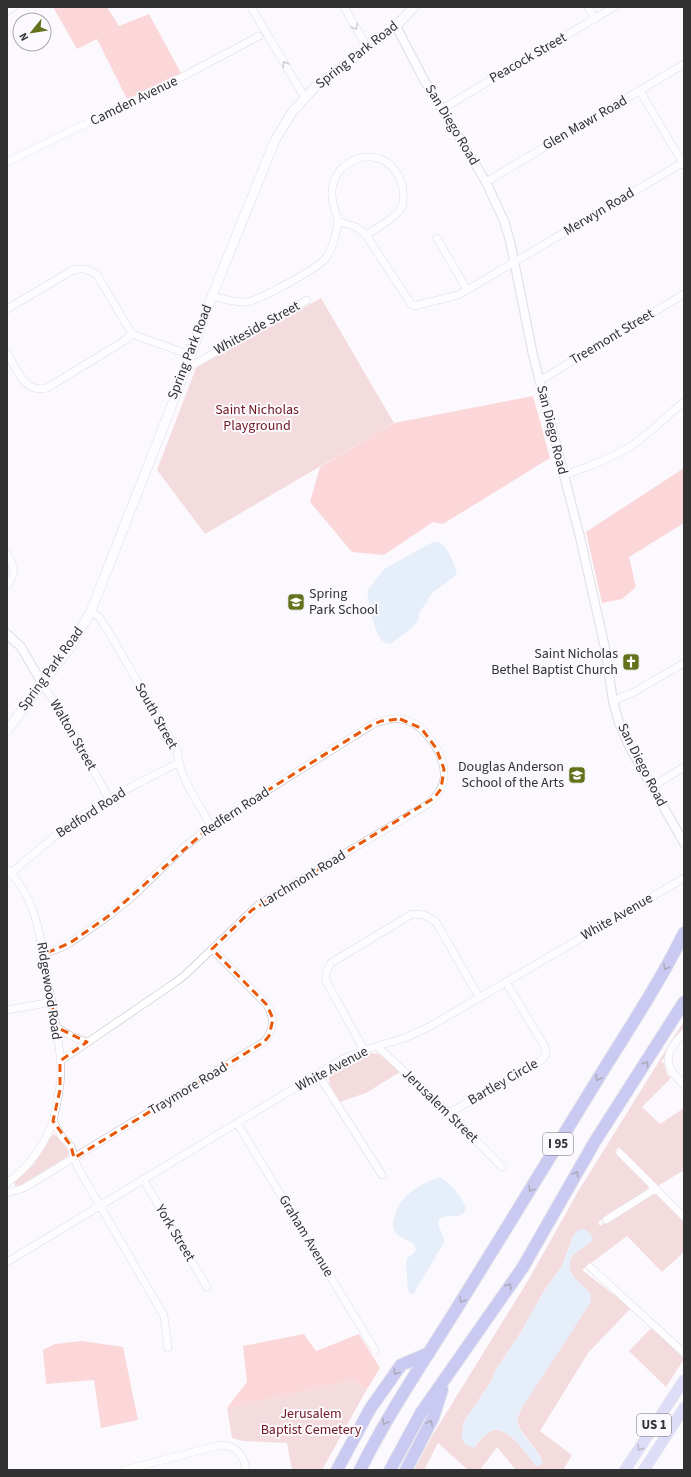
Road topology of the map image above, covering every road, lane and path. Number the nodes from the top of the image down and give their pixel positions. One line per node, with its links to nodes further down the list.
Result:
1 (14, 7): 7 (street)
2 (251, 7): 14 (street, one-way to 2)
3 (344, 7): 11 (street, one-way to 11)
4 (414, 7): 9 (main road, Spring Park Road)
5 (588, 7): 8 (street)
6 (614, 7): 8 (street, Peacock Street)
7 (7, 11)
8 (595, 19): 15 (street, Peacock Street)
9 (396, 26): 11 (main road, Spring Park Road); 15 (street, San Diego Road)
10 (259, 36): 16 (street, Camden Avenue)
11 (367, 47): 14 (main road, Spring Park Road)
12 (684, 64): 13 (street, Glen Mawr Road)
13 (640, 91): 17 (street); 18 (street, Glen Mawr Road)
14 (305, 98): 25 (main road, Spring Park Road)
15 (442, 109): 18 (street, San Diego Road)
16 (7, 162)
17 (684, 163): 22 (street, Merwyn Road)
18 (486, 182): 22 (street, San Diego Road)
19 (338, 221): 20 (street); 20 (street); 25 (street, Whiteside Street)
20 (366, 235): 23 (street)
21 (437, 238): 23 (street)
22 (514, 263): 23 (street); 32 (street, San Diego Road)
23 (467, 290)
24 (684, 294): 32 (street, Treemont Street)
25 (212, 296): 30 (main road, Spring Park Road)
26 (308, 300): 31 (street, Whiteside Street)
27 (7, 309): 28 (street)
28 (132, 334): 29 (street); 30 (street)
29 (7, 353)
30 (190, 356): 31 (main road, Spring Park Road)
31 (186, 369): 37 (main road, Spring Park Road)
32 (539, 381): 34 (street, San Diego Road)
33 (684, 402): 34 (street)
34 (563, 476): 41 (street, San Diego Road)
35 (7, 554): 36 (street)
36 (7, 585)
37 (91, 611): 40 (main road, Spring Park Road); 44 (street, South Street)
38 (7, 634): 40 (street, Walton Street)
39 (684, 663): 41 (street)
40 (42, 683): 42 (main road, Spring Park Road); 47 (street, Walton Street)
41 (613, 701): 46 (street, San Diego Road)
42 (7, 730)
43 (436, 748): 48 (street, Redfern Road); 53 (street, Larchmont Road)
44 (178, 763): 47 (street, Bedford Road); 48 (street, South Street)
45 (684, 767): 46 (street)
46 (652, 787): 49 (street, San Diego Road)
47 (109, 799): 50 (street, Bedford Road)
48 (211, 826): 54 (street, Redfern Road)
49 (684, 843)
50 (9, 871): 54 (street, Ridgewood Road)
51 (684, 878): 55 (street, White Avenue)
52 (684, 933): 87 (highway, I 95, one-way to 87)
53 (212, 949): 62 (street, Larchmont Road); 72 (street, Traymore Road)
54 (44, 954): 57 (street, Ridgewood Road)
55 (506, 982): 56 (street, White Avenue); 68 (street, Bartley Circle)
56 (479, 998): 63 (street, White Avenue); 64 (street)
57 (52, 1002): 59 (street); 60 (street, Ridgewood Road)
58 (684, 1002): 89 (highway, I 95, one-way to 58)
59 (7, 1010)
60 (56, 1027): 62 (street); 65 (street, Ridgewood Road)
61 (684, 1033): 67 (street)
62 (87, 1042): 65 (street, Larchmont Road)
63 (377, 1046): 64 (street, White Avenue); 68 (street, Jerusalem Street)
64 (364, 1050): 66 (street, White Avenue)
65 (60, 1061): 69 (street, Ridgewood Road)
66 (318, 1074): 70 (street, White Avenue); 74 (street)
67 (684, 1085)
68 (449, 1114): 73 (street, Jerusalem Street)
69 (53, 1121): 72 (street); 76 (street, Ridgewood Road)
70 (237, 1123): 75 (street, White Avenue); 86 (street, Graham Avenue)
71 (620, 1153): 77 (street)
72 (74, 1158): 78 (street, Traymore Road); 79 (street)
73 (502, 1168)
74 (382, 1175)
75 (143, 1179): 79 (street, White Avenue); 84 (street, York Street)
76 (7, 1183)
77 (655, 1189): 80 (street); 81 (street)
78 (7, 1193)
79 (100, 1206): 82 (street, White Avenue); 85 (street)
80 (684, 1217)
81 (606, 1220)
82 (7, 1262)
83 (590, 1267): 88 (street)
84 (207, 1287)
85 (168, 1348)
86 (375, 1350)
87 (429, 1353): 96 (highway, one-way to 96); 97 (highway, I 95, one-way to 97)
88 (684, 1354)
89 (447, 1375): 98 (highway, I 95); 99 (highway, one-way to 89)
90 (684, 1380): 100 (main road, US 1, one-way to 100)
91 (684, 1408): 101 (main road, US 1)
92 (158, 1461): 93 (street); 94 (street); 95 (street)
93 (124, 1470)
94 (160, 1470)
95 (246, 1470)
96 (337, 1470)
97 (360, 1470)
98 (390, 1470)
99 (406, 1470)
100 (625, 1470)
101 (644, 1470)

